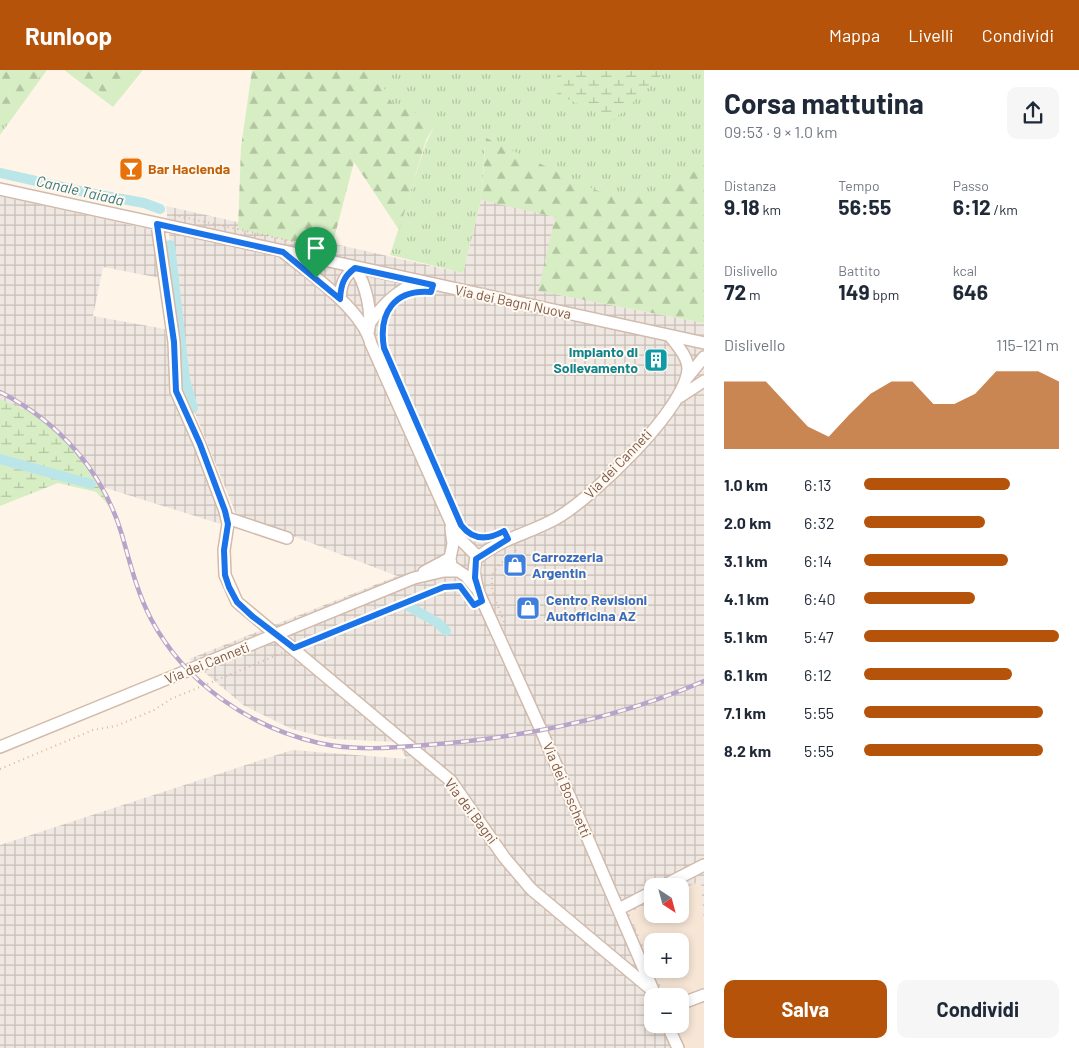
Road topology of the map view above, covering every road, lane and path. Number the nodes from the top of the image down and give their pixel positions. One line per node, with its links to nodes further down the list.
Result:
1 (0, 189): 2 (street, Via dei Bagni Nuova)
2 (157, 224): 3 (street, Via dei Bagni Nuova); 17 (street)
3 (283, 252): 4 (street, Via dei Bagni Nuova); 6 (street, Via dei Boschetti)
4 (355, 268): 5 (street, Via dei Bagni Nuova); 6 (street); 8 (street, Via dei Boschetti)
5 (417, 282): 8 (street); 9 (street, Via dei Bagni Nuova)
6 (340, 299): 8 (street, Via dei Boschetti)
7 (383, 319): 11 (path)
8 (370, 327): 16 (street, Via dei Boschetti)
9 (670, 336): 10 (street, Via dei Bagni Nuova); 13 (street)
10 (704, 343)
11 (384, 348)
12 (704, 357): 13 (street, Via dei Canneti)
13 (686, 379): 15 (street, Via dei Canneti)
14 (704, 380): 15 (street, Via dei Canneti)
15 (676, 399): 20 (street, Via dei Canneti)
16 (449, 520): 21 (street, Via dei Boschetti); 22 (street, Via dei Boschetti)
17 (227, 521): 19 (street); 30 (street, Via dei Bagni)
18 (465, 530): 20 (path)
19 (287, 538)
20 (499, 540): 21 (street, Via dei Canneti); 23 (street, Via dei Canneti); 28 (path)
21 (468, 547): 22 (street); 23 (street, Via dei Boschetti)
22 (452, 554): 24 (street, Via dei Boschetti); 25 (street, Via dei Canneti)
23 (476, 563): 24 (street); 27 (street, Via dei Boschetti)
24 (459, 572): 25 (street, Via dei Canneti); 27 (street, Via dei Boschetti)
25 (414, 578): 30 (street, Via dei Canneti)
26 (466, 591): 31 (path)
27 (480, 596): 28 (path); 37 (street, Via dei Boschetti)
28 (494, 596): 29 (path)
29 (505, 624)
30 (276, 635): 31 (street, Via dei Bagni); 32 (street, Via dei Canneti)
31 (294, 648): 33 (path); 38 (street, Via dei Bagni)
32 (0, 747)
33 (0, 769)
34 (704, 865): 35 (street)
35 (679, 878)
36 (644, 896): 37 (street)
37 (619, 909): 39 (street, Via dei Boschetti)
38 (647, 988)
39 (652, 988)
40 (704, 995): 41 (street)
41 (689, 1001)
42 (671, 1033): 43 (street)
43 (678, 1048)

